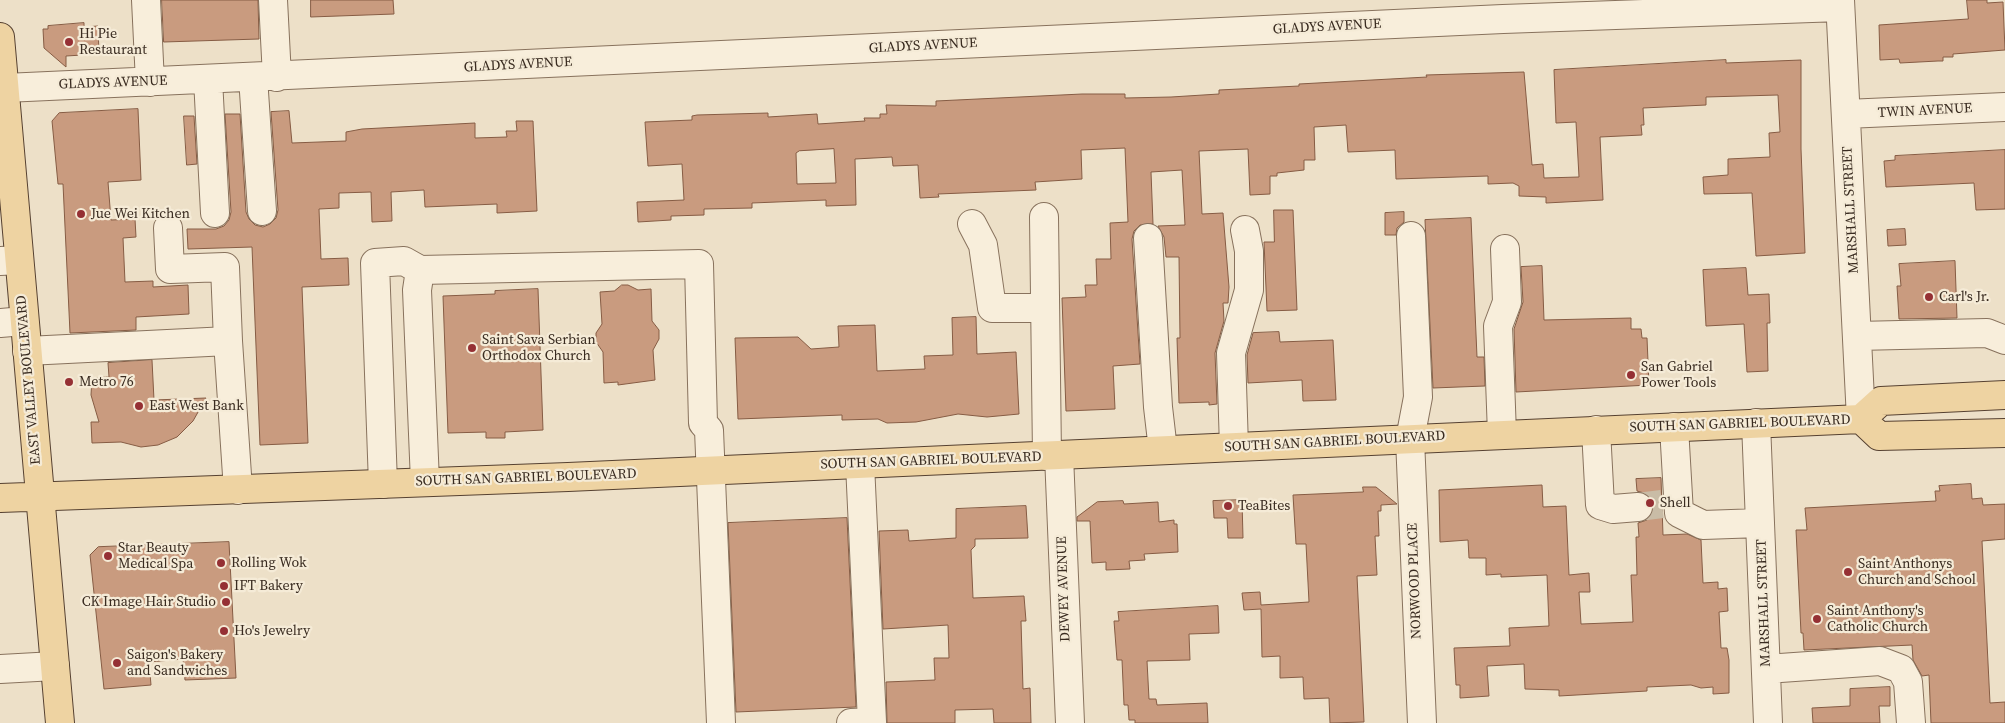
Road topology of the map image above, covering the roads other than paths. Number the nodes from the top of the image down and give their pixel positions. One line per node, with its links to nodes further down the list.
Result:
1 (146, 0): 7 (street)
2 (273, 0): 5 (street)
3 (1840, 4): 5 (street, GLADYS AVENUE); 10 (street, MARSHALL STREET)
4 (0, 37): 8 (main road, EAST VALLEY BOULEVARD)
5 (265, 77): 6 (street, GLADYS AVENUE); 12 (street)
6 (208, 79): 7 (street, GLADYS AVENUE); 13 (street)
7 (150, 82): 8 (street, GLADYS AVENUE)
8 (5, 88): 11 (main road, EAST VALLEY BOULEVARD)
9 (2005, 107): 10 (street, TWIN AVENUE)
10 (1846, 114): 25 (street, MARSHALL STREET)
11 (4, 130): 21 (main road, EAST VALLEY BOULEVARD)
12 (262, 211)
13 (214, 213)
14 (1044, 217): 23 (street, DEWEY AVENUE)
15 (972, 224): 23 (street)
16 (168, 228): 27 (street)
17 (1245, 230): 39 (street)
18 (1412, 236): 38 (street, NORWOOD PLACE)
19 (1148, 238): 40 (street)
20 (1505, 249): 37 (street)
21 (10, 260): 24 (main road, EAST VALLEY BOULEVARD)
22 (420, 270): 34 (street); 36 (street); 43 (street)
23 (1046, 308): 41 (street, DEWEY AVENUE)
24 (12, 322): 28 (main road, EAST VALLEY BOULEVARD)
25 (1857, 336): 26 (street); 30 (street, MARSHALL STREET)
26 (2005, 340)
27 (228, 341): 28 (street); 46 (street)
28 (27, 351): 47 (main road, EAST VALLEY BOULEVARD)
29 (2005, 394): 30 (main road, SOUTH SAN GABRIEL BOULEVARD)
30 (1861, 419): 31 (main road, SOUTH SAN GABRIEL BOULEVARD); 35 (main road, SOUTH SAN GABRIEL BOULEVARD)
31 (1756, 423): 32 (main road, SOUTH SAN GABRIEL BOULEVARD); 50 (street, MARSHALL STREET)
32 (1674, 427): 33 (main road, SOUTH SAN GABRIEL BOULEVARD); 49 (street)
33 (1596, 430): 37 (main road, SOUTH SAN GABRIEL BOULEVARD); 49 (street)
34 (423, 433): 36 (street); 44 (street)
35 (2005, 433)
36 (381, 434): 45 (street)
37 (1502, 434): 38 (main road, SOUTH SAN GABRIEL BOULEVARD)
38 (1410, 438): 39 (main road, SOUTH SAN GABRIEL BOULEVARD); 58 (street, NORWOOD PLACE)
39 (1234, 447): 40 (main road, SOUTH SAN GABRIEL BOULEVARD)
40 (1163, 450): 41 (main road, SOUTH SAN GABRIEL BOULEVARD)
41 (1053, 456): 42 (main road, SOUTH SAN GABRIEL BOULEVARD); 57 (street, DEWEY AVENUE)
42 (860, 464): 43 (main road, SOUTH SAN GABRIEL BOULEVARD); 56 (street)
43 (704, 470): 44 (main road, SOUTH SAN GABRIEL BOULEVARD); 55 (street)
44 (425, 482): 45 (main road, SOUTH SAN GABRIEL BOULEVARD)
45 (383, 484): 46 (main road, SOUTH SAN GABRIEL BOULEVARD)
46 (238, 490): 47 (main road, SOUTH SAN GABRIEL BOULEVARD)
47 (39, 496): 48 (main road, SOUTH SAN GABRIEL BOULEVARD); 51 (main road, EAST VALLEY BOULEVARD)
48 (0, 498)
49 (1659, 505): 50 (street)
50 (1760, 523): 53 (street, MARSHALL STREET)
51 (54, 666): 52 (street); 54 (main road, EAST VALLEY BOULEVARD)
52 (0, 669)
53 (1766, 669): 59 (street, MARSHALL STREET); 60 (street)
54 (60, 723)
55 (721, 723)
56 (851, 723)
57 (1070, 723)
58 (1422, 723)
59 (1768, 723)
60 (1911, 723)

